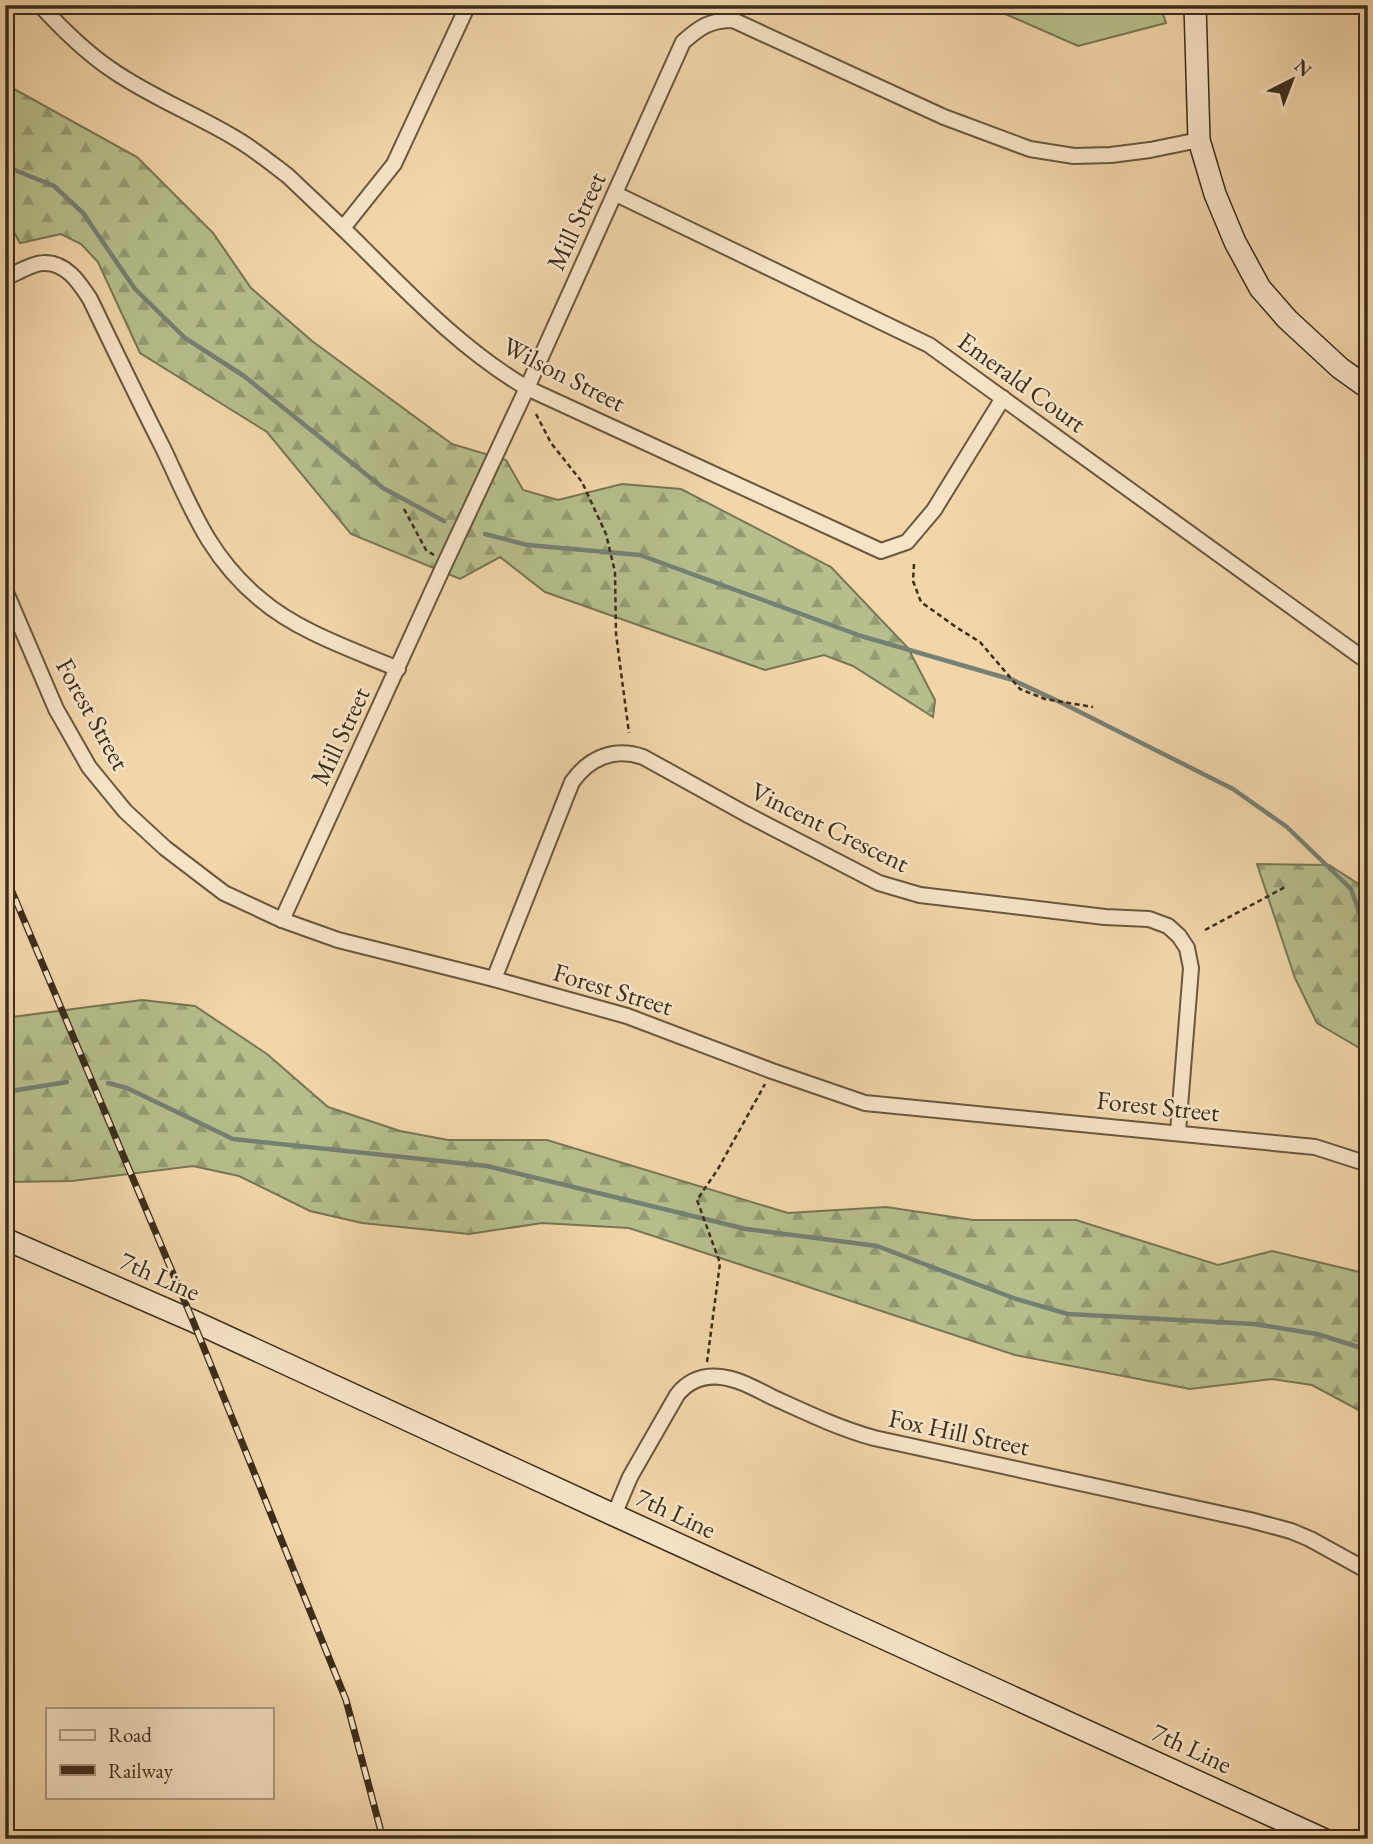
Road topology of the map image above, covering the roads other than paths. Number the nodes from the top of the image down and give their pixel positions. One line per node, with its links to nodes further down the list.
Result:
1 (40, 5): 6 (street, Wilson Street)
2 (1195, 5): 4 (street)
3 (463, 7): 6 (street)
4 (1199, 140): 5 (street, Mill Street); 9 (street)
5 (616, 194): 8 (street, Mill Street); 10 (street, Emerald Court)
6 (343, 228): 8 (street, Wilson Street)
7 (5, 278): 13 (street)
8 (527, 388): 10 (street, Wilson Street); 13 (street, Mill Street)
9 (1368, 388)
10 (1003, 398): 12 (street, Emerald Court)
11 (5, 590): 14 (street, Forest Street)
12 (1366, 657)
13 (398, 669): 14 (street, Mill Street)
14 (282, 920): 15 (street, Forest Street)
15 (494, 979): 16 (street, Forest Street); 16 (street, Vincent Crescent)
16 (1178, 1132): 17 (street, Forest Street)
17 (1368, 1164)
18 (5, 1239): 19 (street, 7th Line)
19 (614, 1515): 20 (street, Fox Hill Street); 21 (street, 7th Line)
20 (1368, 1571)
21 (1323, 1839)

